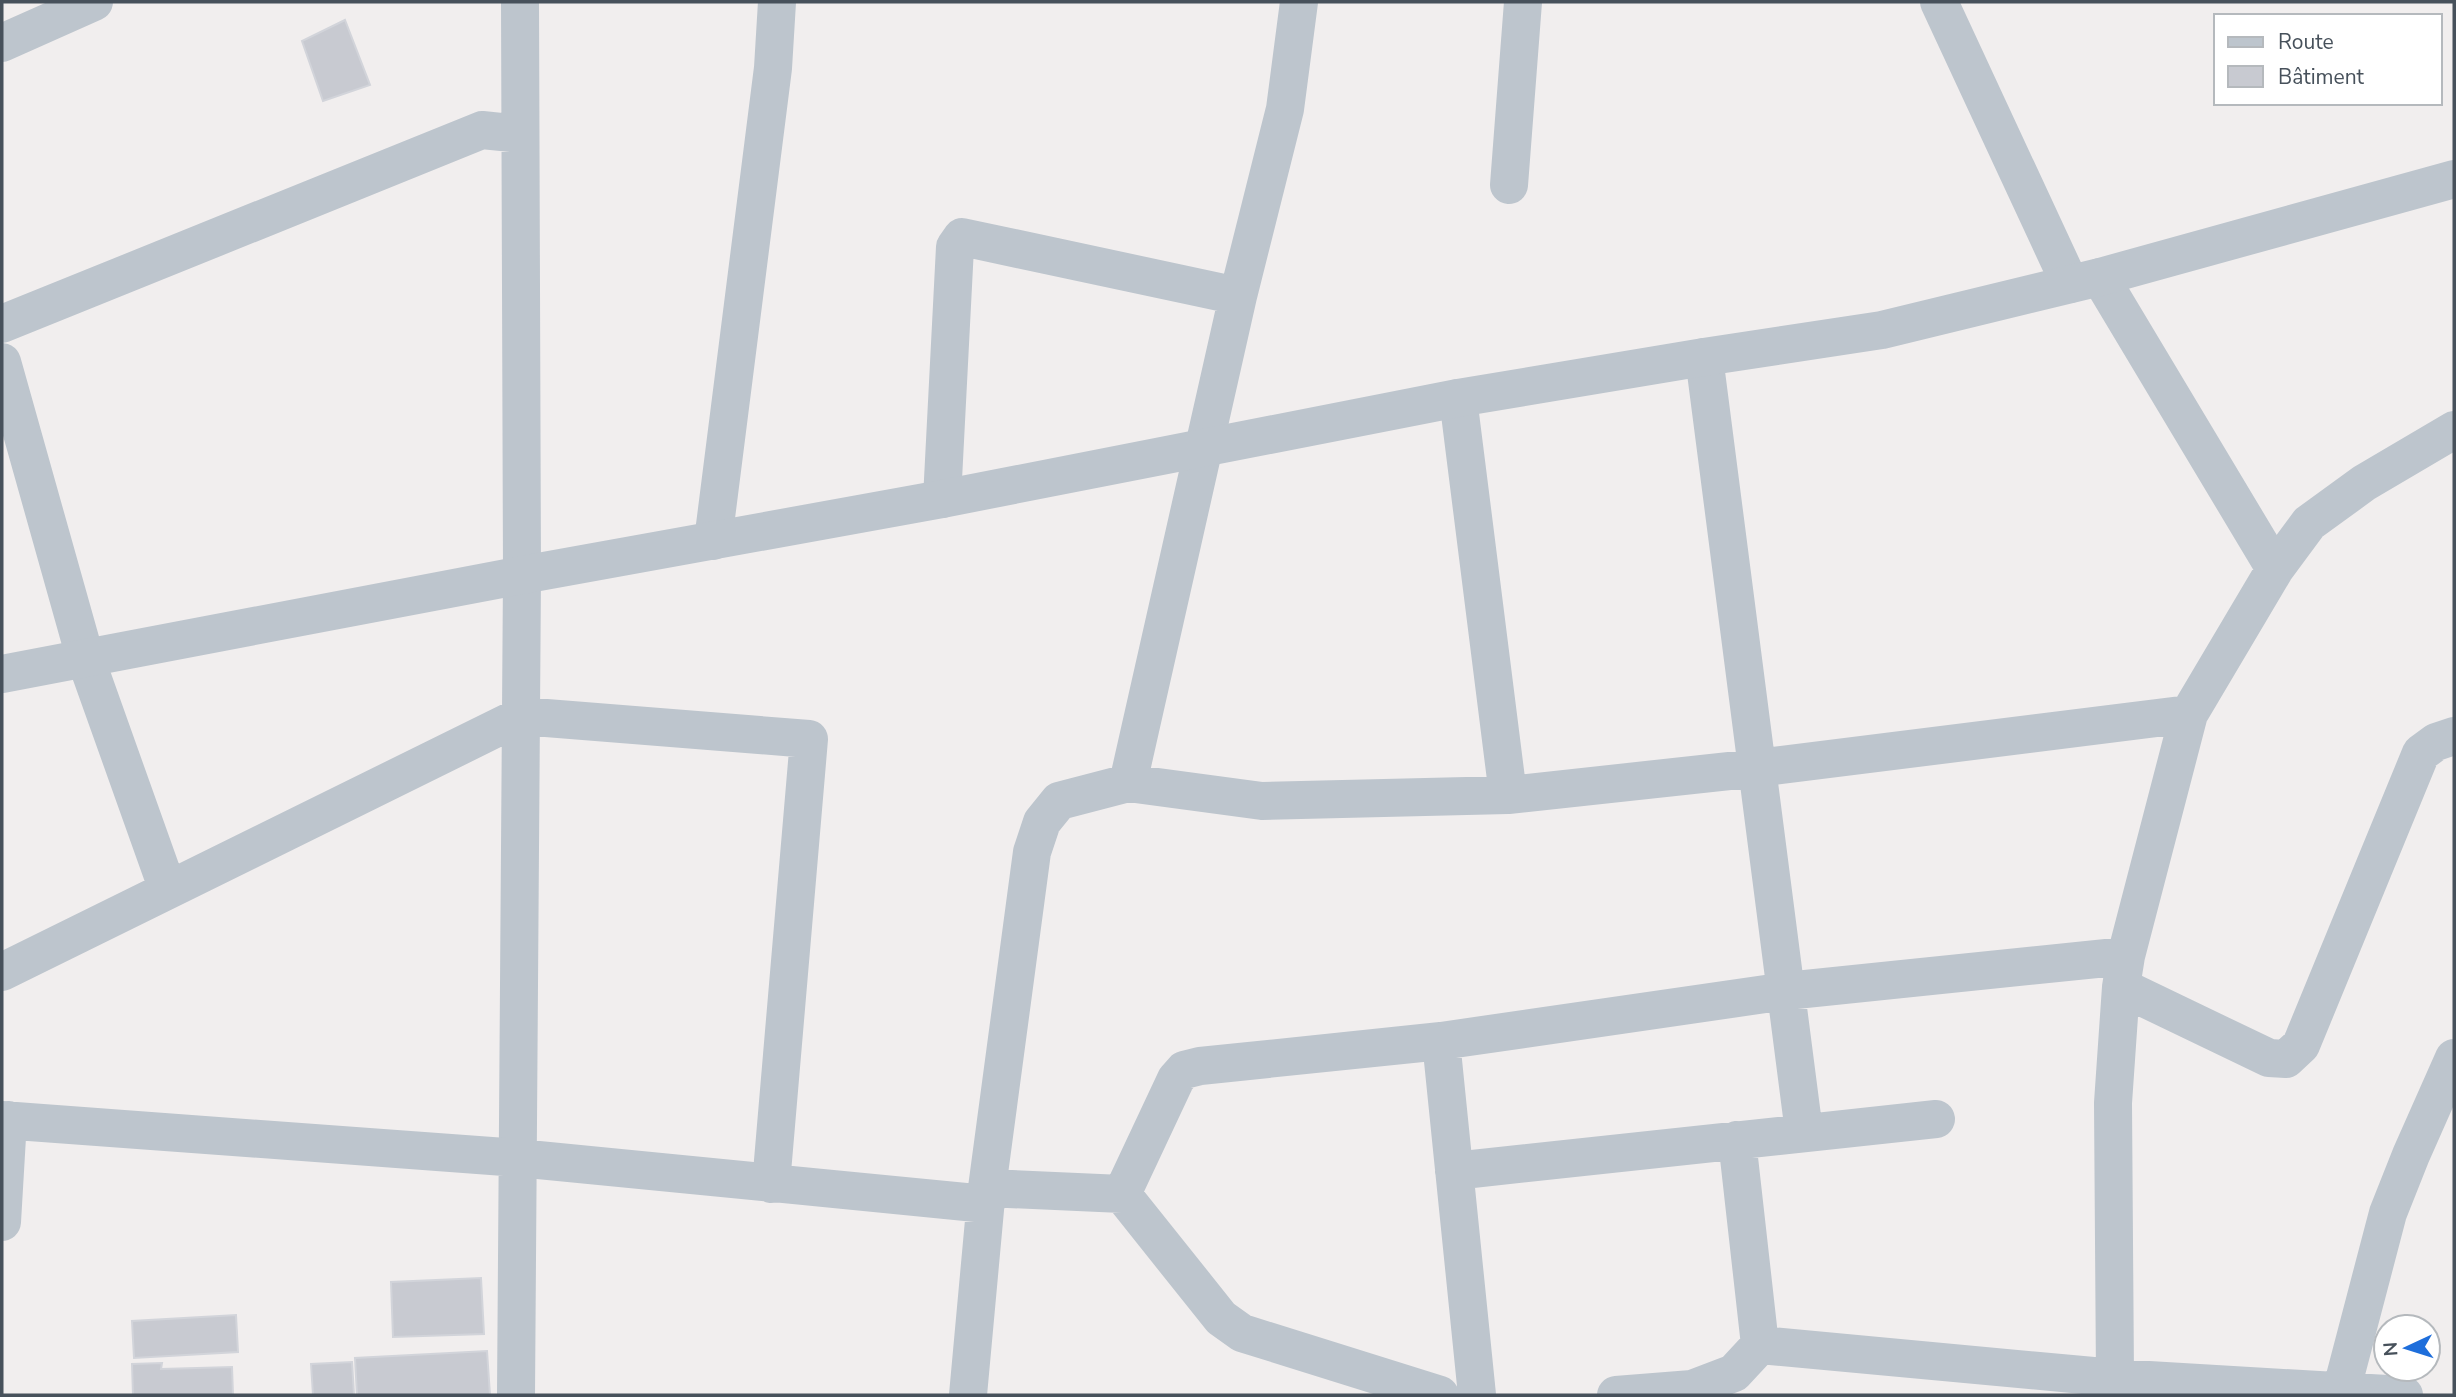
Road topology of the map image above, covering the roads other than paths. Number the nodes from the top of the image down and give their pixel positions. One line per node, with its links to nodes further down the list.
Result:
1 (520, 2): 8 (street)
2 (777, 2): 20 (street)
3 (1299, 2): 12 (street)
4 (1523, 2): 10 (street)
5 (1939, 2): 11 (street)
6 (78, 5): 7 (street)
7 (2, 43)
8 (520, 134): 13 (street); 22 (street)
9 (2454, 179): 11 (street)
10 (1509, 185)
11 (2085, 281): 14 (street); 21 (street)
12 (1238, 296): 18 (street); 19 (street)
13 (2, 324)
14 (1704, 356): 16 (street); 28 (street)
15 (2, 362): 23 (street)
16 (1458, 398): 18 (street); 30 (street)
17 (2454, 430): 21 (street)
18 (1203, 448): 19 (street); 29 (street)
19 (942, 499): 20 (street)
20 (713, 541): 22 (street)
21 (2275, 569): 25 (street)
22 (522, 575): 23 (street); 26 (street)
23 (85, 657): 24 (street); 31 (street)
24 (2, 674)
25 (2189, 714): 28 (street); 32 (street)
26 (521, 716): 31 (street); 41 (street); 43 (street)
27 (2454, 736): 32 (street)
28 (1757, 768): 30 (street); 34 (street)
29 (1128, 783): 30 (street); 45 (street)
30 (1508, 795)
31 (168, 890): 33 (street)
32 (2124, 971): 34 (street); 48 (street)
33 (2, 972)
34 (1786, 990): 35 (street); 39 (street)
35 (1441, 1041): 42 (street); 44 (street)
36 (2454, 1058): 49 (street)
37 (1936, 1119): 39 (street)
38 (5, 1120): 41 (street); 46 (street)
39 (1804, 1132): 40 (street)
40 (1737, 1140): 42 (street); 47 (street)
41 (518, 1158): 43 (street); 50 (street)
42 (1454, 1171): 53 (street)
43 (771, 1184): 45 (street)
44 (1122, 1194): 45 (street); 52 (street)
45 (986, 1196): 51 (street)
46 (2, 1222)
47 (1760, 1345): 48 (street); 54 (street)
48 (2108, 1387): 49 (street)
49 (2342, 1392): 55 (street)
50 (516, 1395)
51 (968, 1395)
52 (1440, 1395)
53 (1477, 1395)
54 (1616, 1395)
55 (2404, 1395)

